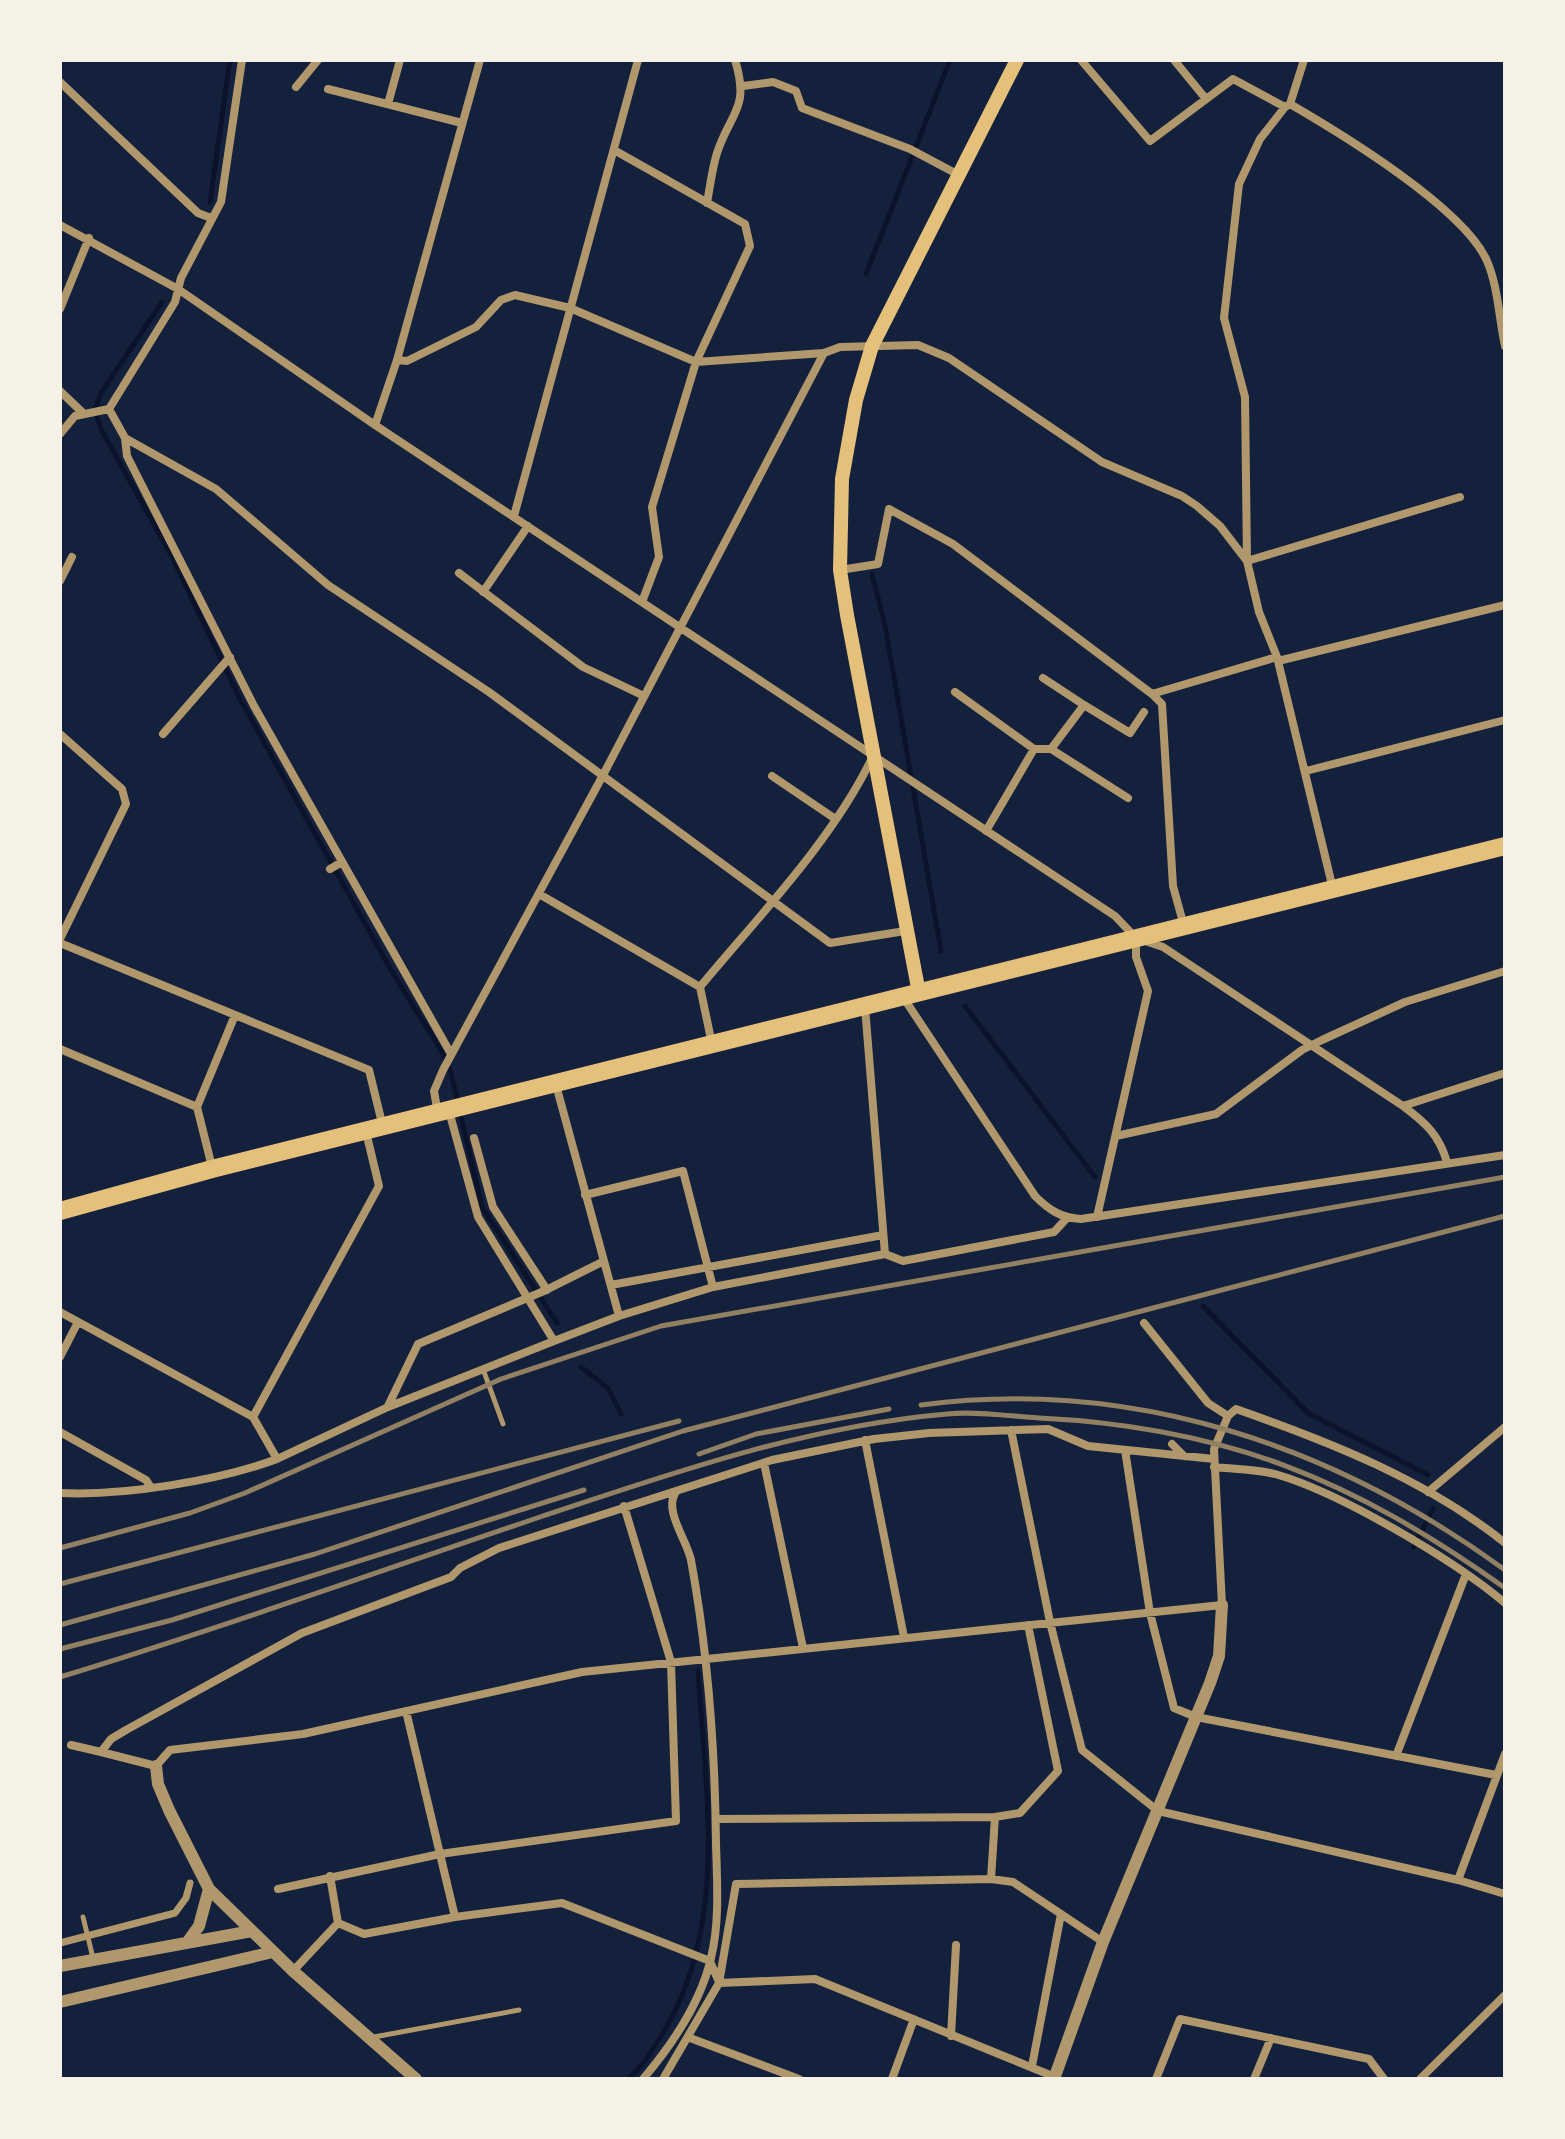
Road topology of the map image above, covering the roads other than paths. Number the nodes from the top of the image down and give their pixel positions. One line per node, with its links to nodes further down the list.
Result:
1 (242, 60): 22 (street)
2 (318, 60): 13 (street)
3 (400, 60): 16 (street)
4 (480, 60): 18 (street)
5 (638, 60): 19 (street)
6 (735, 60): 12 (street)
7 (1017, 60): 20 (main road)
8 (1081, 60): 15 (street)
9 (1174, 60): 15 (street)
10 (1304, 60): 17 (street)
11 (60, 82): 22 (street)
12 (743, 86): 20 (street); 21 (street)
13 (296, 87)
14 (328, 89): 16 (street)
15 (1206, 99): 17 (street)
16 (388, 104): 18 (street)
17 (1288, 105): 29 (street); 43 (street)
18 (462, 123): 31 (street)
19 (614, 150): 21 (street); 26 (street)
20 (957, 174): 28 (main road)
21 (707, 203): 32 (street)
22 (211, 218): 25 (street)
23 (60, 225): 24 (street)
24 (89, 238): 25 (street); 27 (street)
25 (178, 289): 34 (street); 36 (street)
26 (570, 308): 31 (street); 32 (street); 40 (street)
27 (60, 309)
28 (872, 346): 30 (street); 43 (street); 44 (main road)
29 (1505, 346)
30 (824, 353): 32 (street); 50 (street)
31 (397, 360): 36 (street)
32 (696, 362): 48 (street)
33 (60, 391): 35 (street)
34 (106, 410): 35 (street); 38 (street)
35 (87, 413): 37 (street)
36 (375, 425): 40 (street)
37 (60, 434)
38 (125, 438): 52 (street); 67 (street)
39 (1460, 497): 43 (street)
40 (514, 516): 41 (street)
41 (528, 526): 47 (street); 48 (street)
42 (72, 557): 46 (street)
43 (1247, 561): 51 (street)
44 (840, 570): 55 (street); 64 (main road)
45 (459, 573): 47 (street)
46 (60, 581)
47 (483, 592): 56 (street)
48 (642, 602): 50 (street)
49 (1505, 605): 51 (street)
50 (681, 627): 56 (street); 64 (street)
51 (1277, 659): 55 (street); 65 (street)
52 (226, 662): 61 (street); 87 (street)
53 (1043, 678): 57 (street)
54 (955, 692): 62 (street)
55 (1152, 694): 75 (street)
56 (644, 696): 67 (street)
57 (1084, 705): 58 (street); 63 (street)
58 (1144, 712)
59 (1505, 720): 65 (street)
60 (60, 734): 78 (street)
61 (163, 734)
62 (1034, 749): 63 (street); 70 (street)
63 (1051, 749): 68 (street)
64 (873, 755): 69 (street); 70 (street); 76 (main road)
65 (1306, 771): 72 (street)
66 (772, 776): 69 (street)
67 (602, 777): 73 (street); 74 (street)
68 (1128, 798)
69 (834, 818): 74 (street)
70 (986, 831): 77 (street)
71 (1505, 846): 72 (highway)
72 (1333, 890): 75 (highway)
73 (539, 894): 80 (street); 87 (street)
74 (771, 901): 76 (street); 80 (street)
75 (1184, 926): 77 (highway)
76 (905, 931): 81 (main road)
77 (1136, 938): 81 (highway); 85 (street); 94 (street)
78 (60, 941): 83 (street)
79 (1505, 971): 85 (street)
80 (700, 987): 84 (street)
81 (911, 995): 82 (highway); 102 (street)
82 (865, 1007): 84 (highway); 103 (street)
83 (235, 1015): 91 (street); 93 (street)
84 (712, 1044): 89 (highway)
85 (1311, 1045): 90 (street); 94 (street)
86 (60, 1049): 91 (street)
87 (450, 1056): 92 (street)
88 (1505, 1073): 90 (street)
89 (556, 1085): 92 (highway); 99 (street)
90 (1403, 1106): 97 (street)
91 (197, 1107): 98 (street)
92 (452, 1111): 93 (highway); 110 (street)
93 (374, 1130): 98 (highway); 120 (street)
94 (1116, 1136): 101 (street)
95 (474, 1138): 109 (street)
96 (1505, 1155): 97 (street)
97 (1447, 1162): 101 (street)
98 (212, 1169): 100 (highway)
99 (585, 1195): 105 (street); 106 (street)
100 (60, 1211)
101 (1097, 1217): 102 (street)
102 (1067, 1218): 104 (street)
103 (883, 1235): 104 (street); 106 (street)
104 (885, 1254): 108 (street)
105 (604, 1261): 107 (street); 109 (street)
106 (708, 1267): 107 (street); 108 (street)
107 (611, 1285): 112 (street)
108 (713, 1287): 112 (street)
109 (545, 1290): 110 (street)
110 (532, 1296): 115 (street); 118 (street)
111 (60, 1312): 113 (street)
112 (619, 1316): 115 (street)
113 (78, 1322): 116 (street); 120 (street)
114 (1144, 1323): 119 (street)
115 (554, 1341): 117 (street)
116 (60, 1357)
117 (483, 1367): 118 (street); 121 (lane)
118 (388, 1407): 129 (street)
119 (1228, 1416): 131 (street); 134 (street)
120 (253, 1417): 129 (street)
121 (503, 1424)
122 (1505, 1427): 134 (street)
123 (1011, 1430): 125 (street); 127 (street); 142 (street)
124 (60, 1432): 132 (street)
125 (865, 1440): 130 (street); 144 (street)
126 (1172, 1444): 128 (street)
127 (1125, 1450): 128 (street); 141 (street)
128 (1185, 1456): 131 (street)
129 (277, 1459): 132 (street)
130 (764, 1463): 133 (street); 145 (street)
131 (1214, 1463): 138 (street); 140 (street)
132 (150, 1486): 135 (street)
133 (676, 1492): 136 (street); 146 (street)
134 (1428, 1492): 137 (street)
135 (60, 1493)
136 (624, 1506): 147 (street); 151 (street)
137 (1505, 1543)
138 (1466, 1574): 139 (street); 153 (street)
139 (1505, 1603)
140 (1222, 1605): 141 (street); 149 (street)
141 (1150, 1613): 142 (street); 149 (street)
142 (1050, 1622): 143 (street); 156 (street)
143 (1028, 1625): 144 (street); 157 (street)
144 (904, 1637): 145 (street)
145 (803, 1648): 146 (street)
146 (707, 1657): 147 (street); 158 (street)
147 (671, 1662): 148 (street); 159 (street)
148 (406, 1711): 154 (street); 159 (street)
149 (1196, 1717): 153 (street); 156 (street)
150 (71, 1745): 151 (street)
151 (101, 1752): 154 (street)
152 (1505, 1754): 155 (street)
153 (1396, 1756): 155 (street)
154 (156, 1766): 164 (street)
155 (1496, 1775): 162 (street)
156 (1158, 1811): 162 (street); 174 (street)
157 (995, 1817): 158 (street); 161 (street)
158 (716, 1819): 179 (street)
159 (440, 1854): 160 (street); 169 (street)
160 (330, 1876): 165 (street); 170 (street)
161 (991, 1879): 167 (street); 182 (street)
162 (1458, 1880): 166 (street)
163 (190, 1883): 172 (street)
164 (209, 1889): 171 (street); 173 (street)
165 (278, 1889)
166 (1505, 1894)
167 (1061, 1914): 174 (street); 191 (street)
168 (83, 1917): 172 (lane)
169 (455, 1917): 170 (street); 179 (street)
170 (338, 1923): 181 (street)
171 (252, 1931): 173 (street); 177 (street)
172 (88, 1936): 175 (street); 178 (lane)
173 (189, 1940): 178 (street)
174 (1103, 1942): 192 (street)
175 (60, 1943)
176 (956, 1945): 187 (street)
177 (273, 1952): 181 (street); 184 (street)
178 (94, 1959): 180 (street)
179 (708, 1961): 182 (street); 194 (street)
180 (60, 1966)
181 (293, 1971): 188 (street)
182 (719, 1983): 186 (street); 189 (street)
183 (1505, 1995): 201 (street)
184 (60, 2002)
185 (519, 2010): 188 (lane)
186 (914, 2019): 187 (street); 197 (street)
187 (951, 2036): 191 (street)
188 (369, 2038): 193 (street)
189 (690, 2038): 195 (street); 196 (street)
190 (1271, 2038): 198 (street); 199 (street); 200 (street)
191 (1032, 2066): 192 (street)
192 (1054, 2078)
193 (416, 2079)
194 (643, 2079)
195 (663, 2079)
196 (799, 2079)
197 (892, 2079)
198 (1156, 2079)
199 (1254, 2079)
200 (1384, 2079)
201 (1420, 2079)

